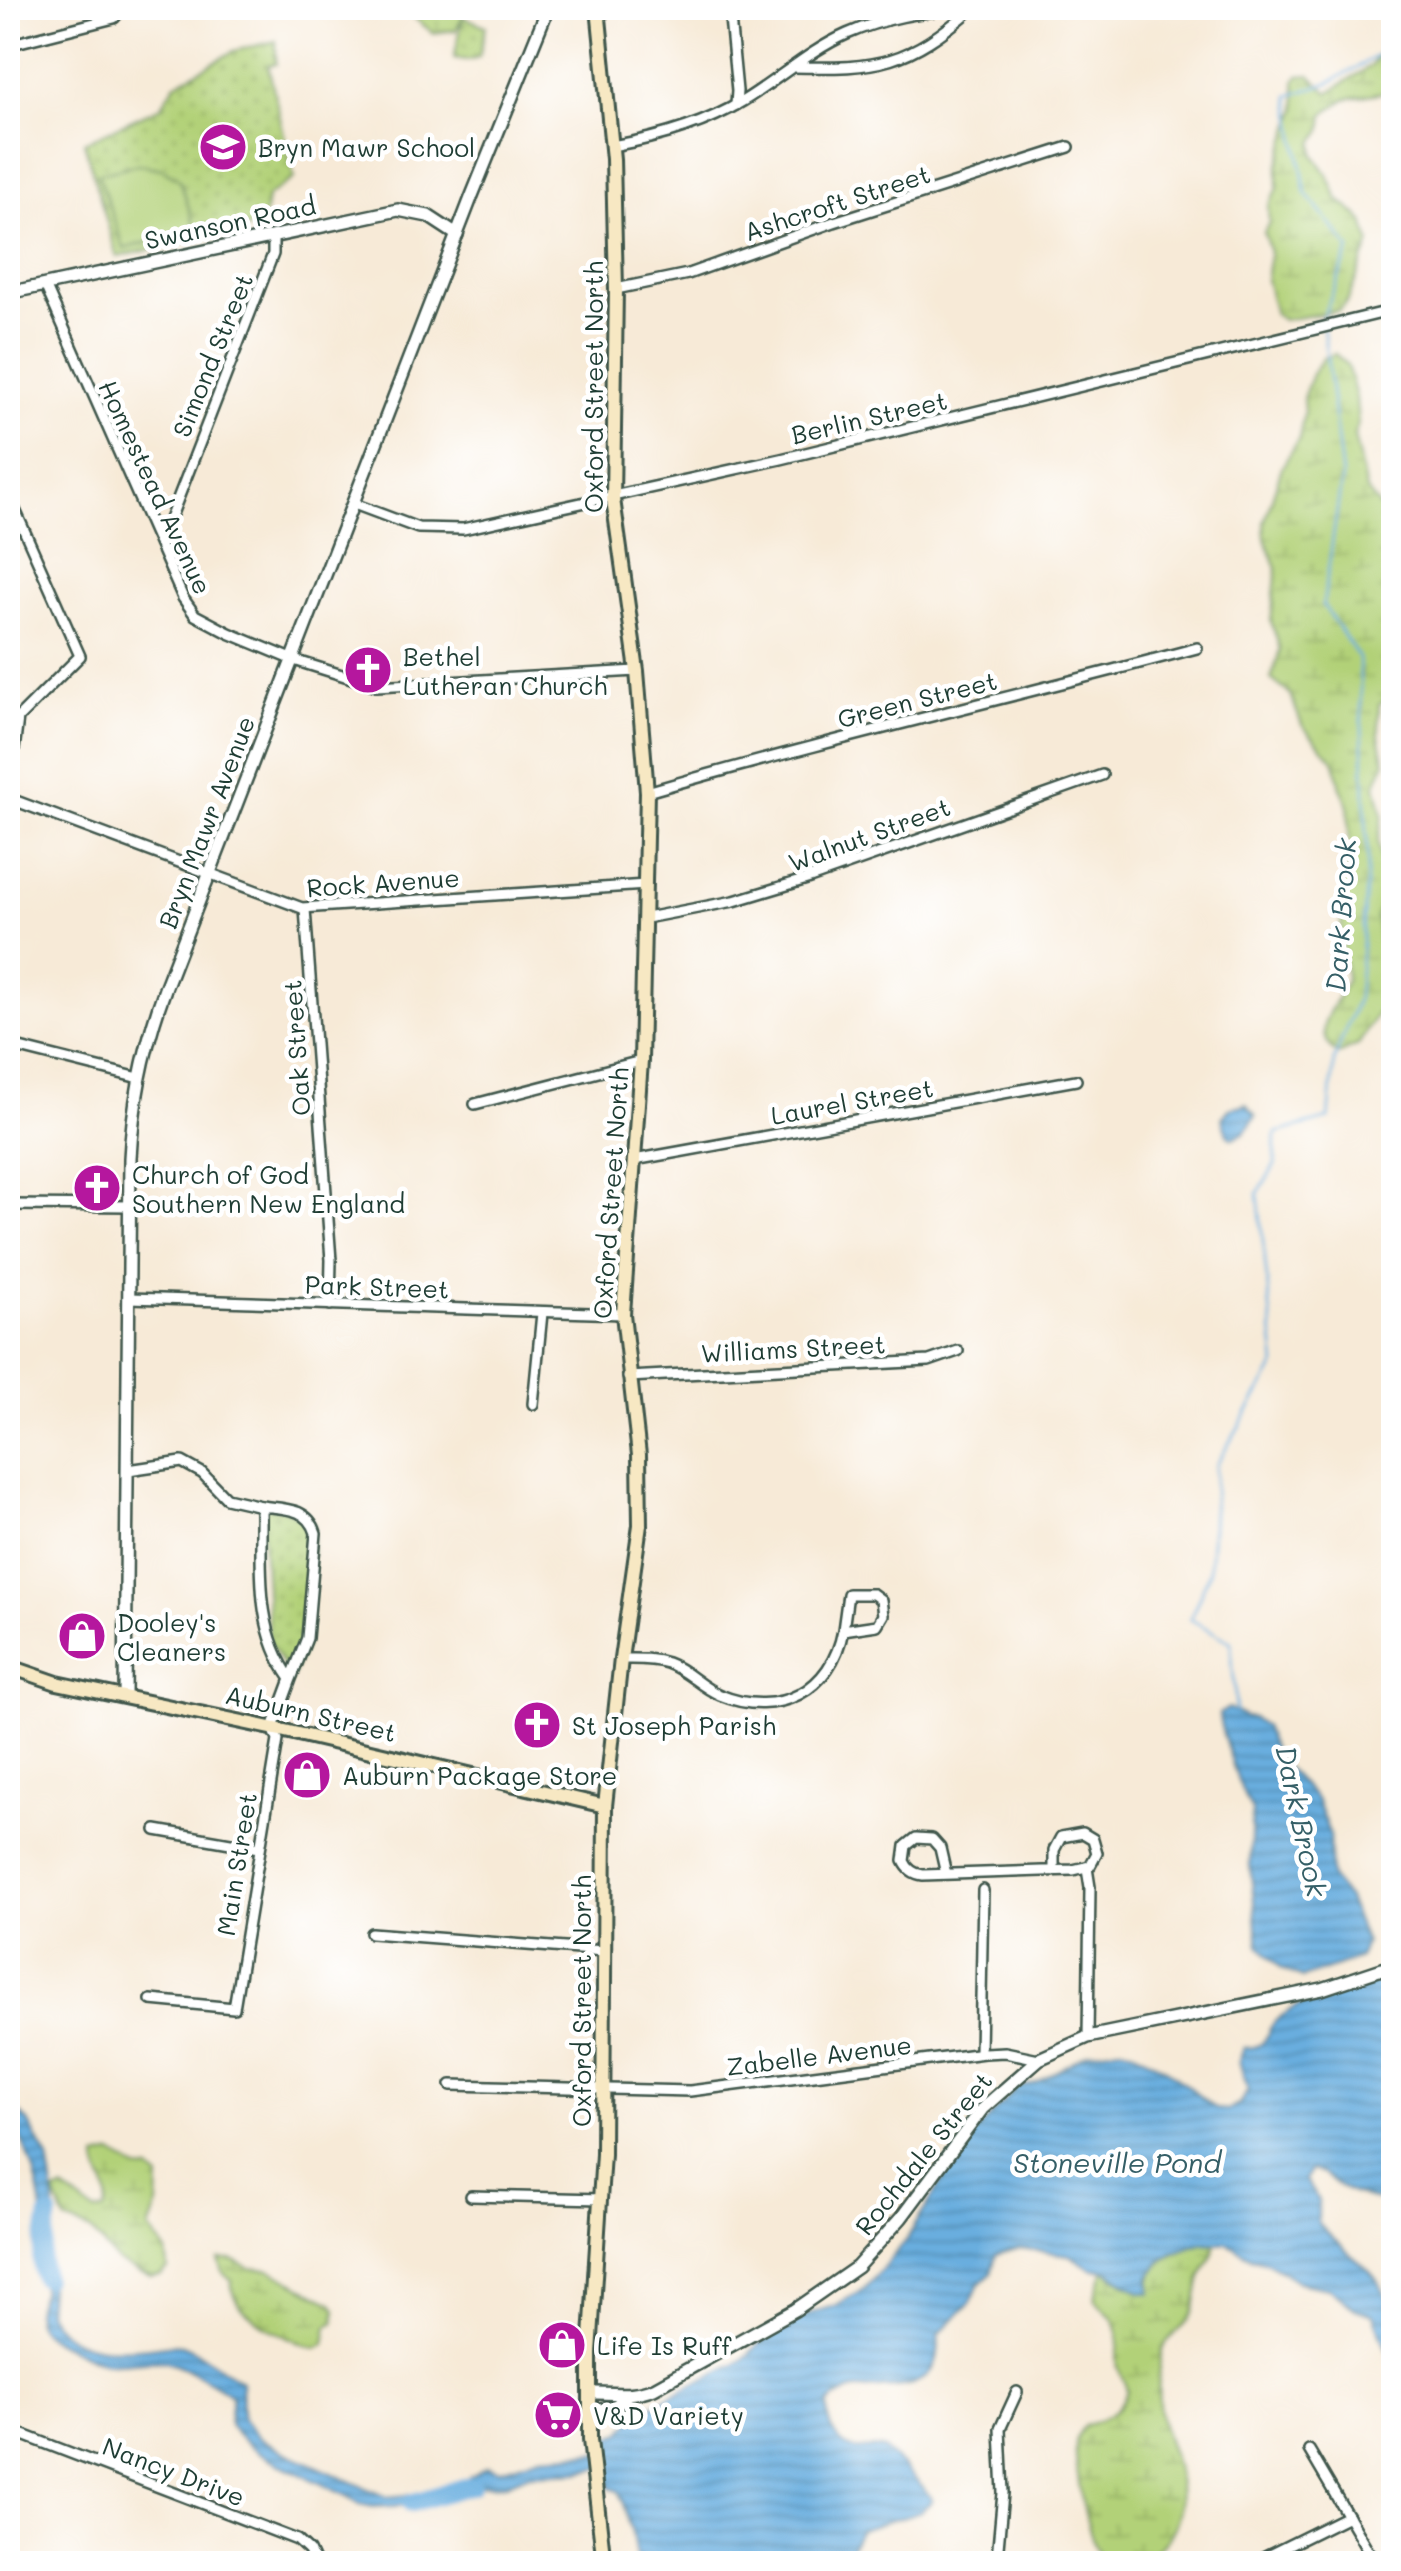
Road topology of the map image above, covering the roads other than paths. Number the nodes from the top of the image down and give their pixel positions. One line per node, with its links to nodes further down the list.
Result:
1 (124, 8): 7 (street)
2 (549, 8): 13 (street, Bryn Mawr Avenue)
3 (729, 8): 9 (street)
4 (960, 8): 8 (street)
5 (973, 8): 8 (street)
6 (597, 9): 10 (main road, Oxford Street North)
7 (8, 45)
8 (792, 67): 9 (street)
9 (736, 106): 10 (street)
10 (612, 146): 15 (main road, Oxford Street North)
11 (1070, 147): 15 (street, Ashcroft Street)
12 (272, 236): 13 (street, Swanson Road); 14 (street, Swanson Road); 21 (street, Simond Street)
13 (456, 236): 20 (street, Bryn Mawr Avenue)
14 (46, 285): 16 (street, Swanson Road); 21 (street, Homestead Avenue)
15 (616, 289): 19 (main road, Oxford Street North)
16 (8, 293)
17 (1394, 310): 19 (street, Berlin Street)
18 (8, 494): 27 (street, Rock Avenue)
19 (613, 497): 20 (street, Berlin Street); 24 (main road, Oxford Street North)
20 (354, 504): 23 (street, Bryn Mawr Avenue)
21 (160, 545): 23 (street, Homestead Avenue)
22 (1197, 648): 26 (street, Green Street)
23 (294, 660): 24 (street, Homestead Avenue); 27 (street, Bryn Mawr Avenue)
24 (637, 671): 26 (main road, Oxford Street North)
25 (1102, 774): 30 (street, Walnut Street)
26 (646, 792): 28 (main road, Oxford Street North)
27 (210, 873): 29 (street, Rock Avenue); 33 (street, Bryn Mawr Avenue)
28 (646, 885): 29 (street, Rock Avenue); 30 (main road, Oxford Street North)
29 (305, 909): 40 (street, Oak Street)
30 (646, 918): 32 (main road, Oxford Street North)
31 (8, 1045): 33 (street)
32 (642, 1061): 35 (street); 36 (main road, Oxford Street North)
33 (138, 1078): 38 (street, Bryn Mawr Avenue)
34 (1076, 1080): 36 (street, Laurel Street)
35 (474, 1104)
36 (634, 1160): 42 (main road, Oxford Street North)
37 (8, 1205): 38 (street)
38 (130, 1206): 39 (street, Bryn Mawr Avenue)
39 (130, 1298): 40 (street, Park Street); 46 (street, Bryn Mawr Avenue)
40 (330, 1305): 41 (street, Park Street)
41 (542, 1313): 42 (street, Park Street); 45 (street)
42 (622, 1314): 44 (main road, Oxford Street North)
43 (958, 1351): 44 (street, Williams Street)
44 (628, 1378): 49 (main road, Oxford Street North)
45 (533, 1404)
46 (128, 1470): 47 (street, Main Street); 52 (street, Bryn Mawr Avenue)
47 (261, 1506): 51 (street); 51 (street, Main Street)
48 (843, 1630): 48 (street); 49 (street)
49 (621, 1659): 54 (main road, Oxford Street North)
50 (8, 1666): 52 (main road, Auburn Street)
51 (291, 1679): 53 (street, Main Street)
52 (125, 1696): 53 (main road, Auburn Street)
53 (273, 1728): 54 (main road, Auburn Street); 56 (street, Main Street)
54 (605, 1806): 62 (main road, Oxford Street North)
55 (156, 1830): 56 (street)
56 (259, 1848): 64 (street, Main Street)
57 (1086, 1868): 58 (street); 58 (street); 65 (street)
58 (1054, 1871): 59 (street)
59 (946, 1874): 59 (street)
60 (983, 1890): 66 (street)
61 (371, 1933): 62 (street)
62 (604, 1952): 69 (main road, Oxford Street North)
63 (1394, 1964): 65 (street, Rochdale Street)
64 (151, 2000)
65 (1088, 2037): 67 (street, Rochdale Street)
66 (980, 2053): 67 (street, Zabelle Avenue); 69 (street, Zabelle Avenue)
67 (1039, 2059): 74 (street, Rochdale Street)
68 (451, 2085): 69 (street, Zabelle Avenue)
69 (603, 2090): 71 (main road, Oxford Street North)
70 (470, 2196): 71 (street)
71 (601, 2199): 73 (main road, Oxford Street North)
72 (1017, 2392): 81 (street)
73 (591, 2393): 74 (street, Rochdale Street); 75 (main road, Oxford Street North)
74 (626, 2396): 75 (street, Rochdale Street)
75 (590, 2412): 80 (main road, Oxford Street North)
76 (8, 2430): 79 (street, Nancy Drive)
77 (1309, 2450): 78 (street)
78 (1348, 2516): 82 (street); 83 (street)
79 (315, 2564)
80 (604, 2564)
81 (1009, 2564)
82 (1251, 2564)
83 (1382, 2564)

